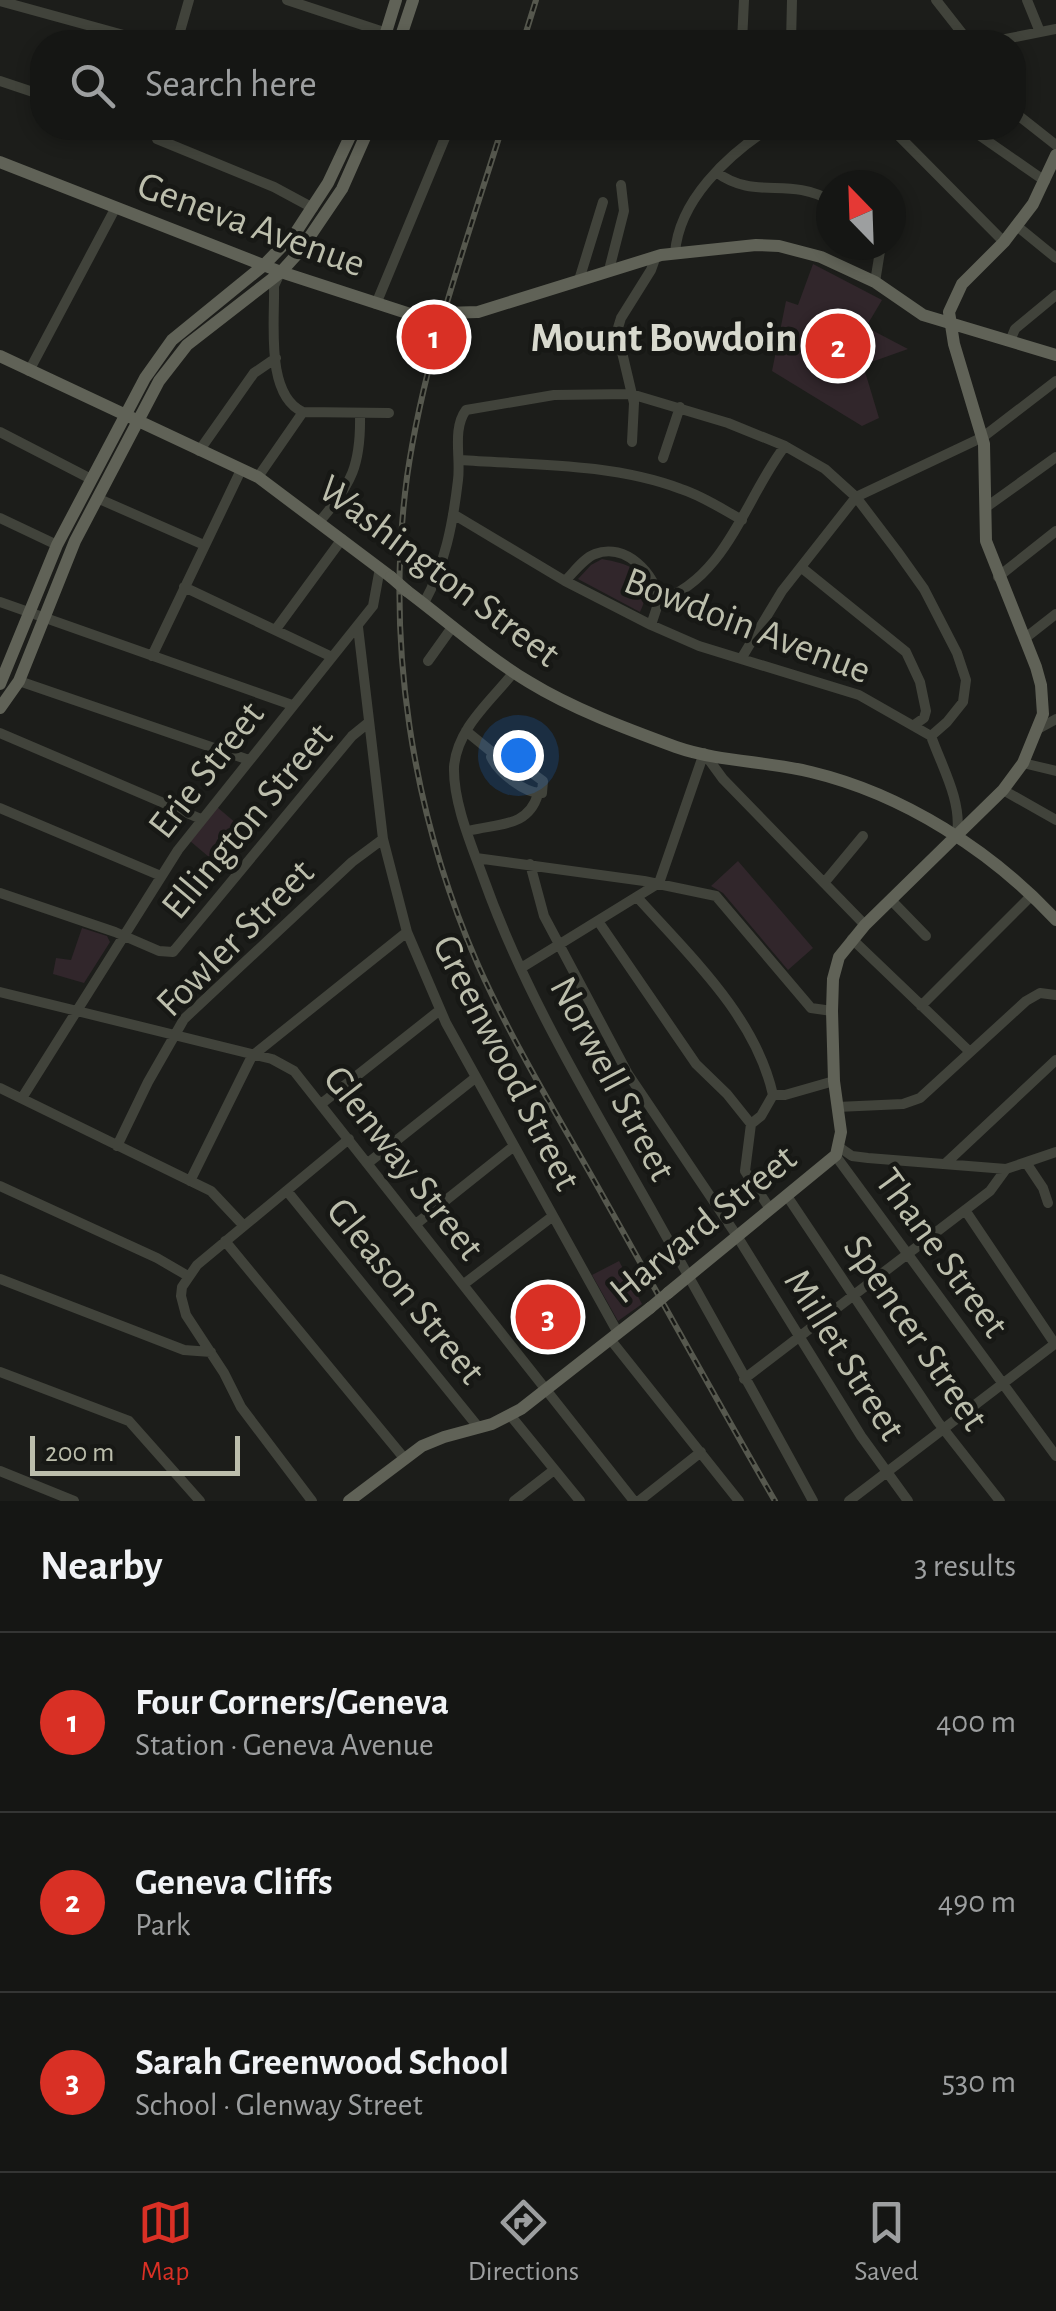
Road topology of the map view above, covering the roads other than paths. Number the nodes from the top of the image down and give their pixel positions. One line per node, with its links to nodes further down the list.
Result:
1 (189, 0): 12 (street)
2 (287, 0): 13 (street)
3 (396, 0): 14 (main road)
4 (413, 0): 15 (main road)
5 (744, 0): 16 (street)
6 (792, 0): 17 (street)
7 (936, 0): 18 (street)
8 (1027, 0): 19 (street)
9 (0, 1): 11 (street)
10 (1056, 29): 19 (street)
11 (105, 30)
12 (180, 30)
13 (364, 30)
14 (387, 30)
15 (406, 30)
16 (743, 30)
17 (791, 30)
18 (960, 30)
19 (1040, 32): 20 (street)
20 (1026, 35)
21 (0, 81): 22 (street)
22 (30, 91)
23 (1026, 122): 31 (street)
24 (158, 140): 40 (street)
25 (348, 140): 40 (main road)
26 (364, 140): 49 (main road)
27 (445, 140): 53 (street)
28 (754, 140): 34 (street)
29 (904, 140): 42 (street)
30 (986, 140): 35 (street)
31 (1056, 146)
32 (1056, 155): 35 (main road)
33 (0, 162): 39 (main road, Geneva Avenue)
34 (716, 172): 37 (street); 43 (street)
35 (1045, 180): 41 (main road)
36 (621, 184): 48 (street)
37 (816, 194)
38 (603, 202): 50 (street)
39 (116, 207): 47 (main road, Geneva Avenue); 59 (street)
40 (313, 208): 47 (main road)
41 (1016, 226): 42 (main road); 45 (street)
42 (1004, 242): 54 (main road)
43 (675, 253): 44 (main road, Geneva Avenue); 51 (main road, Geneva Avenue)
44 (656, 256): 48 (main road, Geneva Avenue); 61 (street)
45 (1056, 258)
46 (878, 260): 51 (street)
47 (264, 265): 49 (main road, Geneva Avenue); 66 (main road)
48 (608, 270): 50 (main road, Geneva Avenue)
49 (281, 272): 53 (main road, Geneva Avenue); 58 (street); 66 (main road)
50 (579, 280): 53 (main road, Geneva Avenue)
51 (875, 282): 54 (main road, Geneva Avenue)
52 (1056, 295): 55 (street)
53 (376, 304)
54 (949, 324): 55 (main road, Geneva Avenue); 68 (main road, Harvard Street)
55 (1010, 341): 56 (main road, Geneva Avenue)
56 (1056, 355)
57 (0, 356): 59 (main road, Washington Street)
58 (276, 358): 63 (street); 71 (street)
59 (30, 371): 66 (main road, Washington Street)
60 (1056, 381): 68 (street)
61 (632, 394): 62 (street); 69 (street); 74 (street)
62 (680, 407): 70 (street); 73 (street)
63 (303, 412): 65 (street); 76 (street)
64 (389, 414): 65 (street)
65 (360, 415): 84 (street)
66 (130, 418): 71 (main road, Washington Street); 77 (main road); 79 (main road)
67 (0, 432): 77 (street)
68 (983, 436): 78 (street); 80 (main road, Harvard Street)
69 (632, 442)
70 (786, 446): 78 (street); 83 (street)
71 (200, 451): 75 (main road, Washington Street)
72 (1056, 457): 80 (street)
73 (662, 458)
74 (460, 460): 81 (street); 83 (street)
75 (241, 470): 76 (main road, Washington Street); 88 (street)
76 (258, 477): 84 (main road, Washington Street)
77 (91, 479): 87 (main road)
78 (856, 496): 89 (street); 120 (street)
79 (97, 498): 88 (street); 99 (main road)
80 (984, 508): 91 (main road, Harvard Street)
81 (453, 514): 92 (street, Bowdoin Avenue); 96 (street)
82 (0, 518): 87 (street)
83 (742, 520): 94 (street)
84 (320, 521): 86 (main road, Washington Street)
85 (1056, 531): 91 (street)
86 (342, 539): 90 (main road, Washington Street); 103 (street)
87 (57, 545): 97 (main road)
88 (204, 545): 93 (street)
89 (802, 568): 107 (street); 116 (street)
90 (386, 572): 96 (main road, Washington Street, bridge); 102 (street, Erie Street)
91 (998, 577): 104 (main road, Harvard Street)
92 (565, 581): 94 (street); 101 (street, Bowdoin Avenue)
93 (184, 587): 103 (street); 105 (street)
94 (658, 601): 101 (street)
95 (0, 602): 97 (street)
96 (424, 603): 100 (main road, Washington Street)
97 (28, 612): 99 (street); 111 (main road)
98 (1056, 614): 104 (street)
99 (44, 618): 105 (street); 110 (main road)
100 (453, 626): 108 (street); 109 (main road, Washington Street)
101 (651, 626): 107 (street, Bowdoin Avenue)
102 (358, 627): 106 (street, Erie Street); 115 (street, Greenwood Street)
103 (276, 630): 106 (street)
104 (1024, 638): 117 (main road, Harvard Street)
105 (152, 656): 112 (street)
106 (332, 656): 112 (street, Erie Street)
107 (740, 659): 116 (street, Bowdoin Avenue)
108 (428, 661)
109 (514, 672): 118 (street, Norwell Street); 121 (main road, Washington Street)
110 (19, 681): 113 (main road); 122 (street)
111 (0, 684)
112 (292, 705): 122 (street, Erie Street)
113 (0, 708)
114 (1056, 718): 117 (street)
115 (368, 723): 132 (street, Greenwood Street); 146 (street, Ellington Street)
116 (914, 725): 120 (street, Bowdoin Avenue)
117 (1038, 728): 123 (main road, Harvard Street)
118 (466, 732): 129 (street, Norwell Street); 129 (street)
119 (0, 733): 127 (street)
120 (931, 736): 130 (street)
121 (704, 754): 130 (main road, Washington Street); 136 (street); 137 (street)
122 (249, 760): 127 (street, Erie Street)
123 (1024, 763): 124 (street); 125 (main road, Harvard Street)
124 (1056, 771)
125 (1003, 790): 128 (street); 130 (main road, Harvard Street)
126 (0, 808): 135 (street)
127 (201, 819): 135 (street, Erie Street)
128 (1056, 820)
129 (468, 831): 133 (street, Norwell Street)
130 (956, 835): 139 (main road, Washington Street); 141 (main road, Harvard Street)
131 (863, 836): 137 (street)
132 (383, 839): 145 (street, Greenwood Street); 157 (street, Fowler Street)
133 (476, 858): 134 (street); 150 (street, Norwell Street)
134 (530, 864): 136 (street); 149 (street, Millet Street)
135 (161, 876): 146 (street, Erie Street)
136 (658, 883): 140 (street); 156 (street)
137 (824, 883): 144 (street)
138 (0, 893): 146 (street, Ellington Street)
139 (1032, 895): 142 (main road, Washington Street); 153 (street)
140 (638, 897): 143 (street); 164 (street)
141 (892, 901): 144 (main road, Harvard Street); 147 (street)
142 (1053, 912)
143 (598, 921): 149 (street); 168 (street)
144 (865, 926): 148 (main road, Harvard Street)
145 (408, 932): 154 (street, Greenwood Street); 159 (street)
146 (122, 935): 155 (street, Erie Street)
147 (926, 936)
148 (852, 940): 153 (street); 156 (main road, Harvard Street)
149 (559, 945): 150 (street); 188 (street, Millet Street)
150 (521, 968): 192 (street, Norwell Street)
151 (0, 992): 155 (street, Glenway Street)
152 (1056, 995): 158 (street)
153 (921, 1006): 158 (street)
154 (440, 1010): 161 (street, Greenwood Street); 166 (street)
155 (76, 1011): 157 (street, Glenway Street); 165 (street, Erie Street)
156 (832, 1011): 162 (main road, Harvard Street)
157 (173, 1035): 159 (street, Glenway Street); 170 (street, Fowler Street)
158 (970, 1052): 167 (street)
159 (252, 1056): 166 (street, Glenway Street); 178 (street)
160 (1056, 1060): 175 (street)
161 (476, 1078): 171 (street, Greenwood Street); 174 (street)
162 (834, 1081): 164 (street); 167 (main road, Harvard Street)
163 (0, 1088): 165 (street)
164 (773, 1095): 168 (street)
165 (22, 1098): 170 (street)
166 (321, 1104): 169 (street, Glenway Street)
167 (838, 1107): 172 (main road, Harvard Street)
168 (751, 1124): 183 (street)
169 (349, 1139): 174 (street, Glenway Street); 180 (street)
170 (118, 1146): 178 (street)
171 (514, 1146): 185 (street, Greenwood Street); 186 (street)
172 (837, 1151): 175 (street); 181 (main road, Harvard Street); 190 (street, Thane Street)
173 (1056, 1152): 176 (street)
174 (368, 1163): 186 (street, Glenway Street)
175 (946, 1163): 177 (street)
176 (1026, 1164): 177 (street); 182 (street)
177 (1006, 1170): 184 (street)
178 (190, 1181): 187 (street)
179 (0, 1186): 191 (street)
180 (287, 1191): 187 (street); 205 (street, Gleason Street)
181 (787, 1196): 183 (main road, Harvard Street); 195 (street, Spencer Street)
182 (1048, 1203)
183 (770, 1209): 188 (main road, Harvard Street)
184 (964, 1210): 190 (street); 198 (street)
185 (553, 1216): 194 (street); 196 (street, Greenwood Street)
186 (416, 1224): 194 (street, Glenway Street)
187 (244, 1226): 189 (street)
188 (737, 1236): 192 (main road, Harvard Street); 197 (street, Millet Street)
189 (224, 1241): 191 (street); 209 (street)
190 (906, 1254): 195 (street); 202 (street, Thane Street)
191 (188, 1276): 199 (street)
192 (687, 1277): 196 (main road, Harvard Street, bridge); 201 (street, Norwell Street)
193 (0, 1279): 199 (street)
194 (464, 1284): 203 (street, Glenway Street)
195 (854, 1295): 197 (street); 206 (street, Spencer Street)
196 (614, 1336): 203 (main road, Harvard Street); 207 (street, Greenwood Street)
197 (798, 1336): 201 (street); 212 (street, Millet Street)
198 (1056, 1344): 202 (street)
199 (211, 1352): 215 (street)
200 (0, 1372): 214 (street)
201 (744, 1379): 221 (street, Norwell Street)
202 (1001, 1385): 206 (street); 208 (street, Thane Street)
203 (546, 1389): 204 (main road, Harvard Street); 219 (street, Glenway Street)
204 (510, 1415): 205 (main road, Harvard Street); 210 (street)
205 (480, 1428): 209 (main road, Harvard Street)
206 (944, 1429): 212 (street); 224 (street, Spencer Street)
207 (701, 1452): 219 (street); 220 (street, Greenwood Street)
208 (1056, 1456)
209 (404, 1458): 216 (main road, Harvard Street)
210 (554, 1470): 217 (street); 218 (street)
211 (0, 1472): 213 (street)
212 (886, 1472): 222 (street); 223 (street, Millet Street)
213 (74, 1501)
214 (200, 1501)
215 (312, 1501)
216 (349, 1501)
217 (514, 1501)
218 (580, 1501)
219 (636, 1501)
220 (739, 1501)
221 (814, 1501)
222 (849, 1501)
223 (908, 1501)
224 (1000, 1501)

